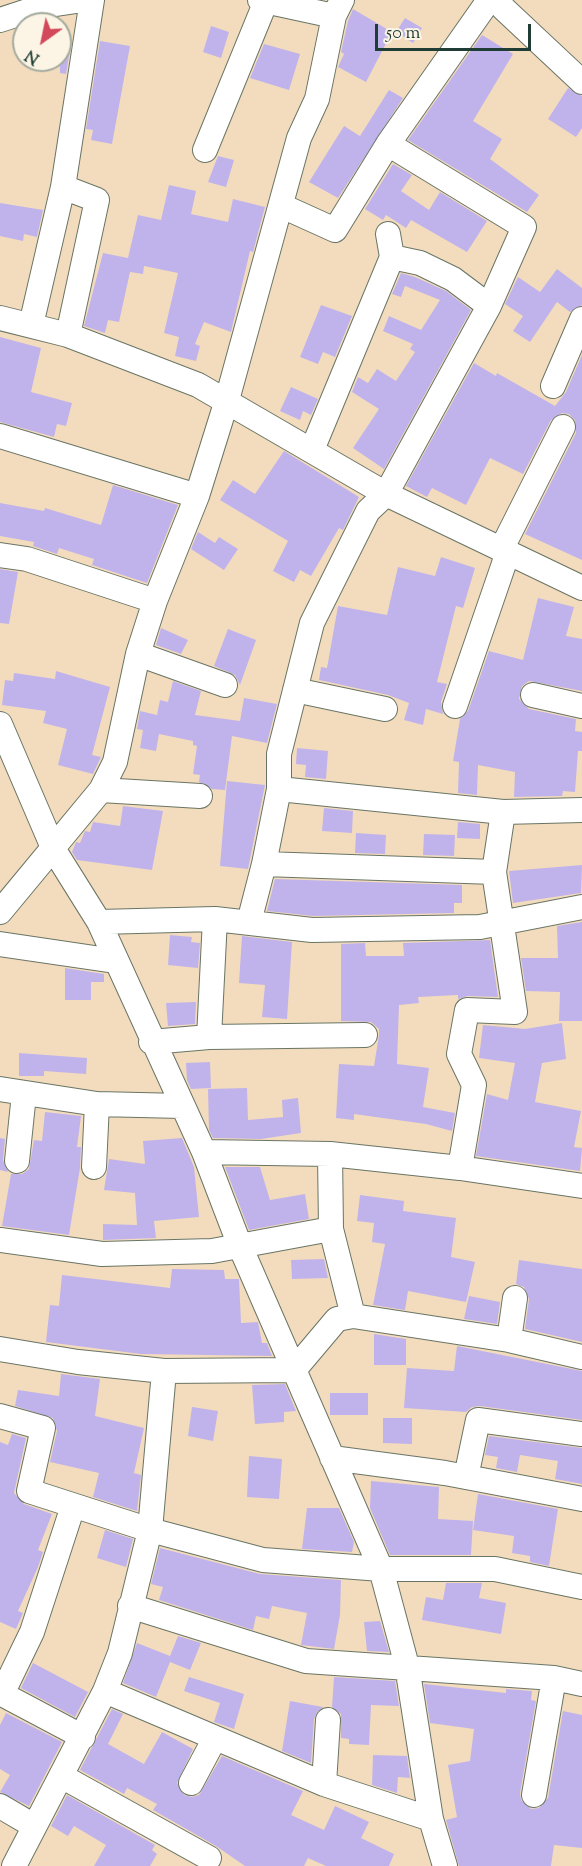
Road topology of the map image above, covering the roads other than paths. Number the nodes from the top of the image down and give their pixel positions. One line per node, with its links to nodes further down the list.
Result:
1 (83, 0): 7 (street)
2 (92, 0): 11 (street)
3 (489, 0): 9 (street)
4 (499, 0): 8 (street)
5 (263, 1): 6 (street); 10 (street)
6 (338, 8): 12 (street)
7 (0, 20)
8 (582, 82)
9 (388, 144): 12 (street); 13 (street)
10 (205, 150)
11 (63, 187): 16 (street); 17 (street)
12 (282, 206): 19 (street)
13 (489, 306): 22 (street); 23 (street)
14 (0, 318): 16 (street)
15 (582, 319): 18 (street)
16 (31, 325): 17 (street)
17 (69, 335): 19 (street)
18 (553, 386)
19 (227, 400): 22 (street); 24 (street)
20 (563, 427): 25 (street)
21 (0, 436): 24 (street)
22 (312, 450): 23 (street)
23 (386, 494): 25 (street); 31 (street)
24 (197, 496): 28 (street)
25 (505, 551): 27 (street); 33 (street)
26 (0, 555): 28 (street)
27 (582, 588)
28 (155, 601): 29 (street)
29 (138, 654): 30 (street); 38 (street)
30 (225, 684)
31 (295, 690): 35 (street); 37 (street)
32 (533, 695): 34 (street)
33 (455, 706)
34 (582, 706)
35 (386, 709)
36 (0, 724): 42 (street)
37 (279, 789): 41 (street); 43 (street)
38 (101, 790): 39 (street); 42 (street)
39 (200, 796)
40 (582, 810): 41 (street)
41 (503, 812): 44 (street)
42 (54, 850): 46 (street); 48 (street)
43 (264, 864): 44 (street); 49 (street)
44 (494, 872): 50 (street)
45 (582, 907): 50 (street)
46 (0, 912)
47 (215, 919): 48 (street); 49 (street); 54 (street)
48 (99, 922): 52 (street)
49 (249, 922): 50 (street)
50 (502, 922): 64 (street)
51 (0, 944): 52 (street)
52 (115, 961): 55 (street)
53 (364, 1035): 54 (street)
54 (209, 1037): 55 (street)
55 (151, 1042): 59 (street)
56 (0, 1089): 57 (street)
57 (24, 1094): 58 (street); 62 (street)
58 (97, 1104): 59 (street); 63 (street)
59 (182, 1106): 60 (street)
60 (204, 1152): 61 (street); 68 (street)
61 (330, 1154): 64 (street); 66 (street)
62 (17, 1161)
63 (94, 1167)
64 (460, 1168): 65 (street)
65 (582, 1186)
66 (331, 1229): 68 (street); 70 (street)
67 (0, 1240): 68 (street)
68 (240, 1246): 74 (street)
69 (515, 1298): 71 (street)
70 (353, 1316): 71 (street); 74 (street)
71 (509, 1340): 73 (street)
72 (0, 1349): 75 (street)
73 (582, 1357)
74 (294, 1370): 75 (street); 78 (street)
75 (164, 1371): 82 (street)
76 (0, 1416): 81 (street)
77 (582, 1434): 79 (street)
78 (332, 1458): 79 (street); 83 (street)
79 (466, 1477): 80 (street)
80 (582, 1499)
81 (73, 1506): 82 (street); 91 (street)
82 (150, 1530): 83 (street); 85 (street)
83 (381, 1569): 84 (street); 86 (street)
84 (582, 1587)
85 (130, 1606): 86 (street); 89 (street)
86 (407, 1666): 87 (street); 98 (street)
87 (554, 1678): 88 (street); 96 (street)
88 (582, 1684)
89 (105, 1692): 91 (street); 92 (street)
90 (328, 1720): 95 (street)
91 (83, 1737): 93 (street)
92 (215, 1738): 94 (street); 95 (street)
93 (63, 1777): 99 (street); 100 (street)
94 (191, 1783)
95 (324, 1784): 98 (street)
96 (534, 1795)
97 (0, 1806): 99 (street)
98 (431, 1818): 102 (street)
99 (34, 1826): 101 (street)
100 (209, 1858)
101 (14, 1866)
102 (445, 1866)

